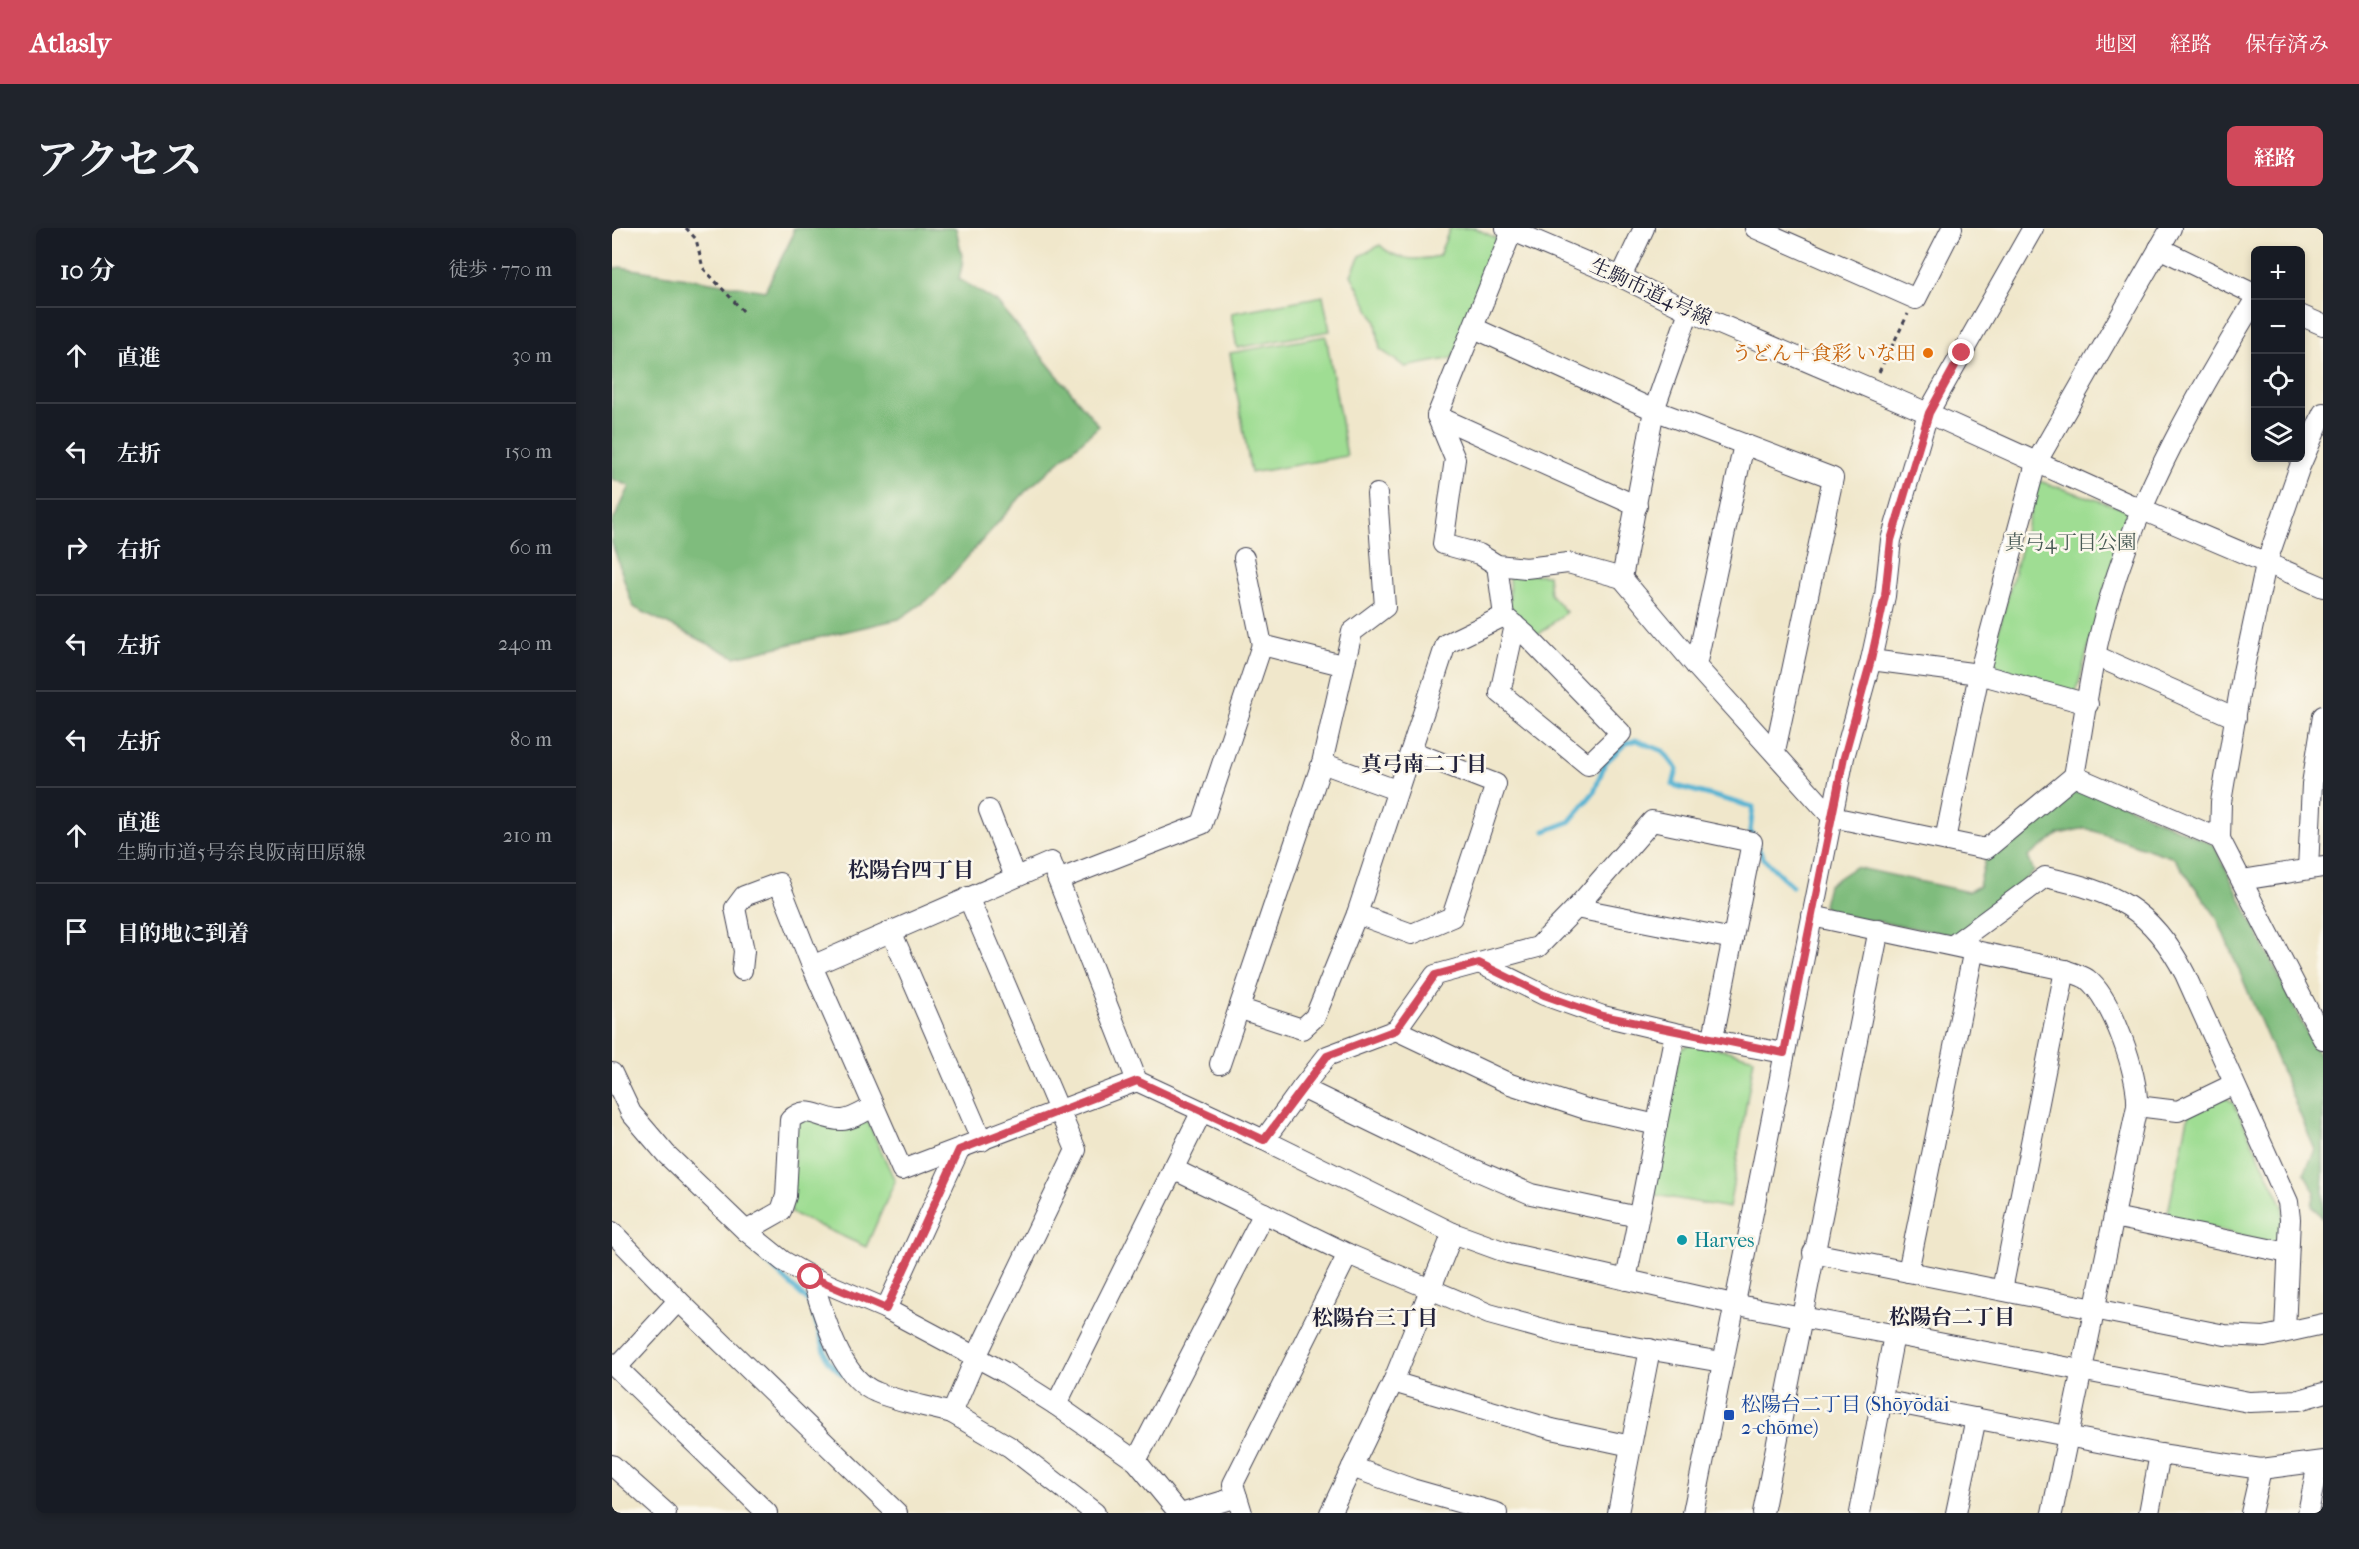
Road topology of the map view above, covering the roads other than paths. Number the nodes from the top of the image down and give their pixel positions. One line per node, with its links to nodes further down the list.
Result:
1 (1644, 228): 8 (street)
2 (1755, 228): 3 (street)
3 (1952, 228)
4 (2033, 228): 16 (street)
5 (2171, 228): 7 (street)
6 (1509, 229): 8 (street, 生駒市道4号線); 14 (street)
7 (2159, 248): 9 (street); 20 (street)
8 (1621, 277): 11 (street, 生駒市道4号線)
9 (2251, 294)
10 (2254, 300): 23 (street)
11 (1689, 311): 15 (street); 16 (street, 生駒市道4号線)
12 (2305, 317): 13 (street)
13 (2323, 325)
14 (1474, 328): 15 (street); 18 (street)
15 (1654, 410): 19 (street); 22 (street)
16 (1929, 413): 20 (street, 生駒市道4号線); 32 (street)
17 (2323, 413): 25 (street)
18 (1437, 416): 22 (street); 26 (street)
19 (1744, 444): 34 (street); 40 (street)
20 (2036, 463): 23 (street, 生駒市道4号線); 35 (street)
21 (1377, 494): 33 (street)
22 (1637, 506): 27 (street)
23 (2140, 509): 25 (street, 生駒市道4号線); 31 (street)
24 (1244, 558): 30 (street)
25 (2266, 564): 28 (street, 生駒市道4号線); 38 (street)
26 (1497, 565): 27 (street); 29 (street)
27 (1622, 578): 34 (street)
28 (2323, 587)
29 (1509, 621): 29 (street); 39 (street)
30 (1262, 645): 33 (street); 51 (street)
31 (2096, 656): 36 (street); 38 (street)
32 (1871, 660): 35 (street); 46 (street)
33 (1342, 664): 41 (street)
34 (1696, 666): 40 (street)
35 (1979, 674): 36 (street); 48 (street)
36 (2088, 704): 42 (street)
37 (2323, 716): 43 (street)
38 (2236, 718): 47 (street)
39 (1411, 751): 44 (street); 55 (street)
40 (1775, 751): 46 (street)
41 (1322, 763): 44 (street); 66 (street)
42 (2074, 776): 47 (street); 48 (street)
43 (2318, 783): 49 (street)
44 (1396, 790): 55 (street)
45 (989, 810): 50 (street)
46 (1832, 817): 48 (street); 56 (street)
47 (2220, 839): 52 (street)
48 (1945, 840)
49 (2316, 868): 52 (street)
50 (1015, 877): 51 (street); 53 (street)
51 (1058, 880): 74 (street)
52 (2242, 880): 70 (street)
53 (968, 897): 58 (street); 79 (street)
54 (1576, 908): 59 (street); 59 (street); 62 (street)
55 (1357, 914): 66 (street)
56 (1812, 916): 57 (street); 71 (street)
57 (1879, 929): 60 (street); 92 (street)
58 (891, 931): 63 (street); 83 (street)
59 (1733, 939): 69 (street)
60 (1953, 945): 61 (street); 75 (street)
61 (1974, 950): 65 (street); 95 (street)
62 (1479, 963): 67 (street); 68 (street)
63 (812, 966): 64 (street); 78 (street)
64 (742, 970)
65 (2065, 970): 77 (street); 98 (street)
66 (1241, 1009): 72 (street)
67 (1396, 1030): 76 (street); 81 (street)
68 (1675, 1033): 69 (street); 81 (street)
69 (1713, 1038): 71 (street)
70 (2323, 1039)
71 (1784, 1053): 101 (street)
72 (1220, 1064)
73 (612, 1073): 89 (street)
74 (1137, 1081): 79 (street); 80 (street)
75 (2234, 1084): 77 (street); 93 (street)
76 (1302, 1088): 82 (street); 87 (street)
77 (2137, 1106): 88 (street)
78 (873, 1107): 84 (street); 89 (street)
79 (1058, 1110): 83 (street); 109 (street)
80 (1202, 1110): 82 (street); 85 (street)
81 (1657, 1125): 87 (street)
82 (1264, 1140): 91 (street)
83 (982, 1142): 84 (street)
84 (959, 1150): 102 (street)
85 (1173, 1169): 86 (street); 116 (street)
86 (1264, 1213): 94 (street); 122 (street)
87 (1638, 1217): 97 (street)
88 (2114, 1217): 93 (street); 103 (street)
89 (746, 1231): 96 (street)
90 (612, 1232): 100 (street)
91 (1453, 1233): 97 (street); 99 (street)
92 (1813, 1253): 95 (street); 104 (street)
93 (2288, 1253): 106 (street)
94 (1348, 1254): 99 (street); 127 (street)
95 (1908, 1272): 98 (street)
96 (811, 1277): 102 (street); 117 (street)
97 (1626, 1280): 101 (street)
98 (2002, 1290): 103 (street)
99 (1431, 1291): 108 (street); 113 (street)
100 (678, 1301): 111 (street); 130 (street)
101 (1733, 1304): 104 (street); 110 (street)
102 (886, 1309): 109 (street)
103 (2094, 1310): 106 (street); 112 (street)
104 (1800, 1316): 107 (street); 138 (street)
105 (2323, 1324): 106 (street)
106 (2285, 1332)
107 (1894, 1335): 112 (street); 115 (street)
108 (1650, 1349): 110 (street); 120 (street)
109 (976, 1357): 116 (street); 117 (street)
110 (1722, 1362): 137 (street)
111 (614, 1365): 129 (street)
112 (2082, 1372): 114 (street); 119 (street)
113 (1393, 1382): 120 (street); 125 (street)
114 (2323, 1393)
115 (1881, 1400): 118 (street); 139 (street)
116 (1056, 1405): 122 (street)
117 (952, 1413): 131 (street)
118 (1976, 1418): 119 (street); 140 (street)
119 (2068, 1435): 121 (street); 141 (street)
120 (1630, 1446): 136 (street)
121 (2160, 1454): 126 (street); 142 (street)
122 (1136, 1461): 132 (street)
123 (2320, 1462): 126 (street); 144 (street)
124 (612, 1465): 128 (street)
125 (1352, 1467): 134 (street); 135 (street)
126 (2261, 1470): 143 (street)
127 (1239, 1505): 133 (street)
128 (666, 1513)
129 (767, 1513)
130 (897, 1513)
131 (1095, 1513)
132 (1179, 1513)
133 (1184, 1513)
134 (1330, 1513)
135 (1497, 1513)
136 (1618, 1513)
137 (1693, 1513)
138 (1763, 1513)
139 (1860, 1513)
140 (1956, 1513)
141 (2052, 1513)
142 (2149, 1513)
143 (2252, 1513)
144 (2308, 1513)

